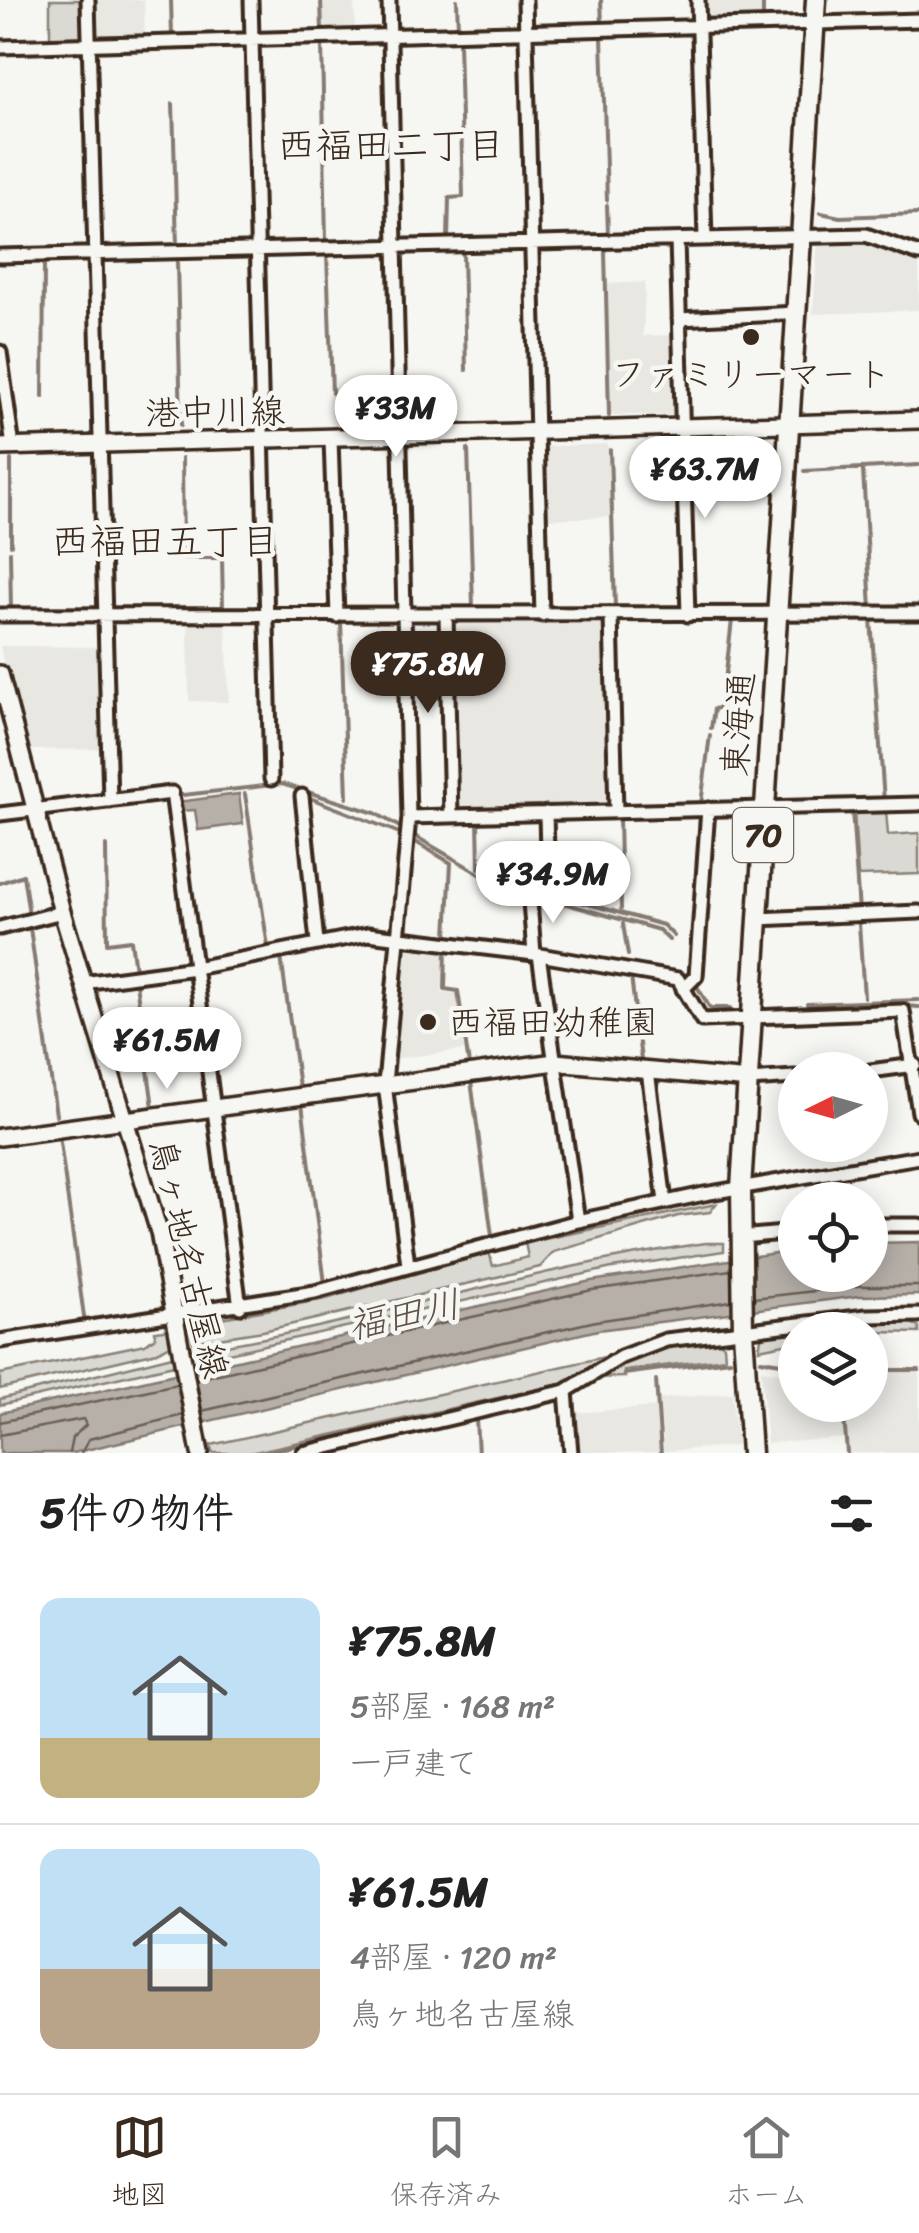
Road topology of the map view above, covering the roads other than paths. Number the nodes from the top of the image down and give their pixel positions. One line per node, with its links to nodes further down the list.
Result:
1 (88, 0): 13 (street)
2 (251, 0): 12 (street)
3 (388, 0): 11 (street)
4 (526, 0): 10 (street)
5 (698, 0): 9 (street)
6 (816, 0): 8 (main road, 東海通 / 70)
7 (919, 20): 8 (street)
8 (814, 26): 9 (street); 15 (main road, 東海通 / 70)
9 (699, 28): 10 (street); 16 (street)
10 (527, 33): 11 (street); 18 (street)
11 (390, 36): 12 (street); 19 (street)
12 (252, 39): 13 (street); 20 (street)
13 (90, 45): 14 (street); 21 (street)
14 (0, 47)
15 (801, 236): 16 (street); 22 (street); 24 (main road, 東海通 / 70)
16 (705, 239): 17 (street)
17 (677, 240): 18 (street); 25 (street)
18 (532, 242): 19 (street); 30 (street)
19 (395, 246): 20 (street); 31 (street)
20 (259, 251): 21 (street); 33 (street)
21 (95, 254): 23 (street); 34 (street)
22 (919, 254)
23 (0, 256)
24 (797, 313): 25 (street); 28 (main road, 東海通 / 70)
25 (679, 319): 29 (street)
26 (0, 352): 35 (street)
27 (919, 420): 28 (main road, 港中川線)
28 (791, 426): 29 (main road, 港中川線); 46 (main road, 東海通 / 70)
29 (682, 428): 30 (main road, 港中川線); 42 (street)
30 (536, 433): 31 (main road, 港中川線); 41 (street)
31 (400, 438): 32 (main road, 港中川線); 44 (street)
32 (331, 439): 33 (main road, 港中川線); 43 (street)
33 (263, 441): 34 (main road, 港中川線); 39 (street)
34 (98, 444): 35 (main road, 港中川線); 38 (street)
35 (6, 447)
36 (919, 613): 46 (street)
37 (0, 615): 38 (street)
38 (104, 615): 39 (street); 50 (street)
39 (268, 615): 43 (street); 48 (street)
40 (446, 615): 41 (street); 44 (street); 59 (street)
41 (542, 615): 45 (street)
42 (688, 615): 45 (street); 46 (street)
43 (337, 616): 44 (street)
44 (405, 616): 58 (street)
45 (611, 616): 54 (street)
46 (777, 616): 52 (main road, 東海通 / 70)
47 (0, 674): 57 (main road, 鳥ヶ地名古屋線)
48 (271, 779)
49 (302, 796): 68 (street)
50 (110, 800): 57 (street); 70 (street)
51 (919, 804): 52 (street)
52 (765, 807): 53 (street); 65 (main road, 東海通 / 70)
53 (708, 808): 54 (street); 72 (street)
54 (616, 811): 55 (street)
55 (546, 813): 59 (street); 61 (street)
56 (0, 814): 57 (street)
57 (36, 816): 60 (street); 63 (main road, 鳥ヶ地名古屋線)
58 (410, 816): 59 (street); 67 (street)
59 (451, 816)
60 (0, 822)
61 (548, 892)
62 (530, 900): 69 (street)
63 (62, 912): 66 (street); 71 (main road, 鳥ヶ地名古屋線)
64 (919, 912): 65 (street)
65 (758, 918): 73 (main road, 東海通 / 70)
66 (0, 928)
67 (398, 936): 68 (street); 69 (street); 80 (street)
68 (317, 942): 70 (street)
69 (537, 955): 72 (street); 74 (street)
70 (195, 968): 71 (street); 81 (street)
71 (83, 983): 83 (main road, 鳥ヶ地名古屋線)
72 (683, 989): 73 (street)
73 (753, 1018): 75 (street); 79 (main road, 東海通 / 70)
74 (555, 1062): 77 (main road); 80 (main road); 88 (street)
75 (915, 1065): 76 (street); 82 (street)
76 (888, 1069)
77 (648, 1071): 79 (main road); 87 (street)
78 (778, 1078): 79 (street)
79 (749, 1080): 86 (main road, 東海通 / 70)
80 (385, 1084): 81 (main road); 93 (street)
81 (215, 1107): 83 (main road); 94 (street)
82 (919, 1114)
83 (126, 1120): 84 (main road); 96 (main road, 鳥ヶ地名古屋線)
84 (0, 1138)
85 (919, 1157): 86 (street)
86 (742, 1188): 87 (street); 92 (main road, 東海通 / 70)
87 (665, 1202): 88 (street)
88 (578, 1221): 93 (street)
89 (919, 1224): 90 (street)
90 (888, 1225)
91 (778, 1235): 92 (street)
92 (741, 1240): 97 (main road, 東海通 / 70)
93 (408, 1265): 94 (street)
94 (240, 1307): 96 (street)
95 (919, 1315): 97 (street)
96 (177, 1317): 98 (street); 101 (main road, 鳥ヶ地名古屋線)
97 (743, 1331): 99 (street); 105 (main road, 東海通 / 70)
98 (0, 1341)
99 (566, 1392): 100 (street); 104 (street)
100 (384, 1436): 102 (street); 103 (street)
101 (200, 1446)
102 (302, 1453)
103 (386, 1453)
104 (571, 1453)
105 (751, 1453)

